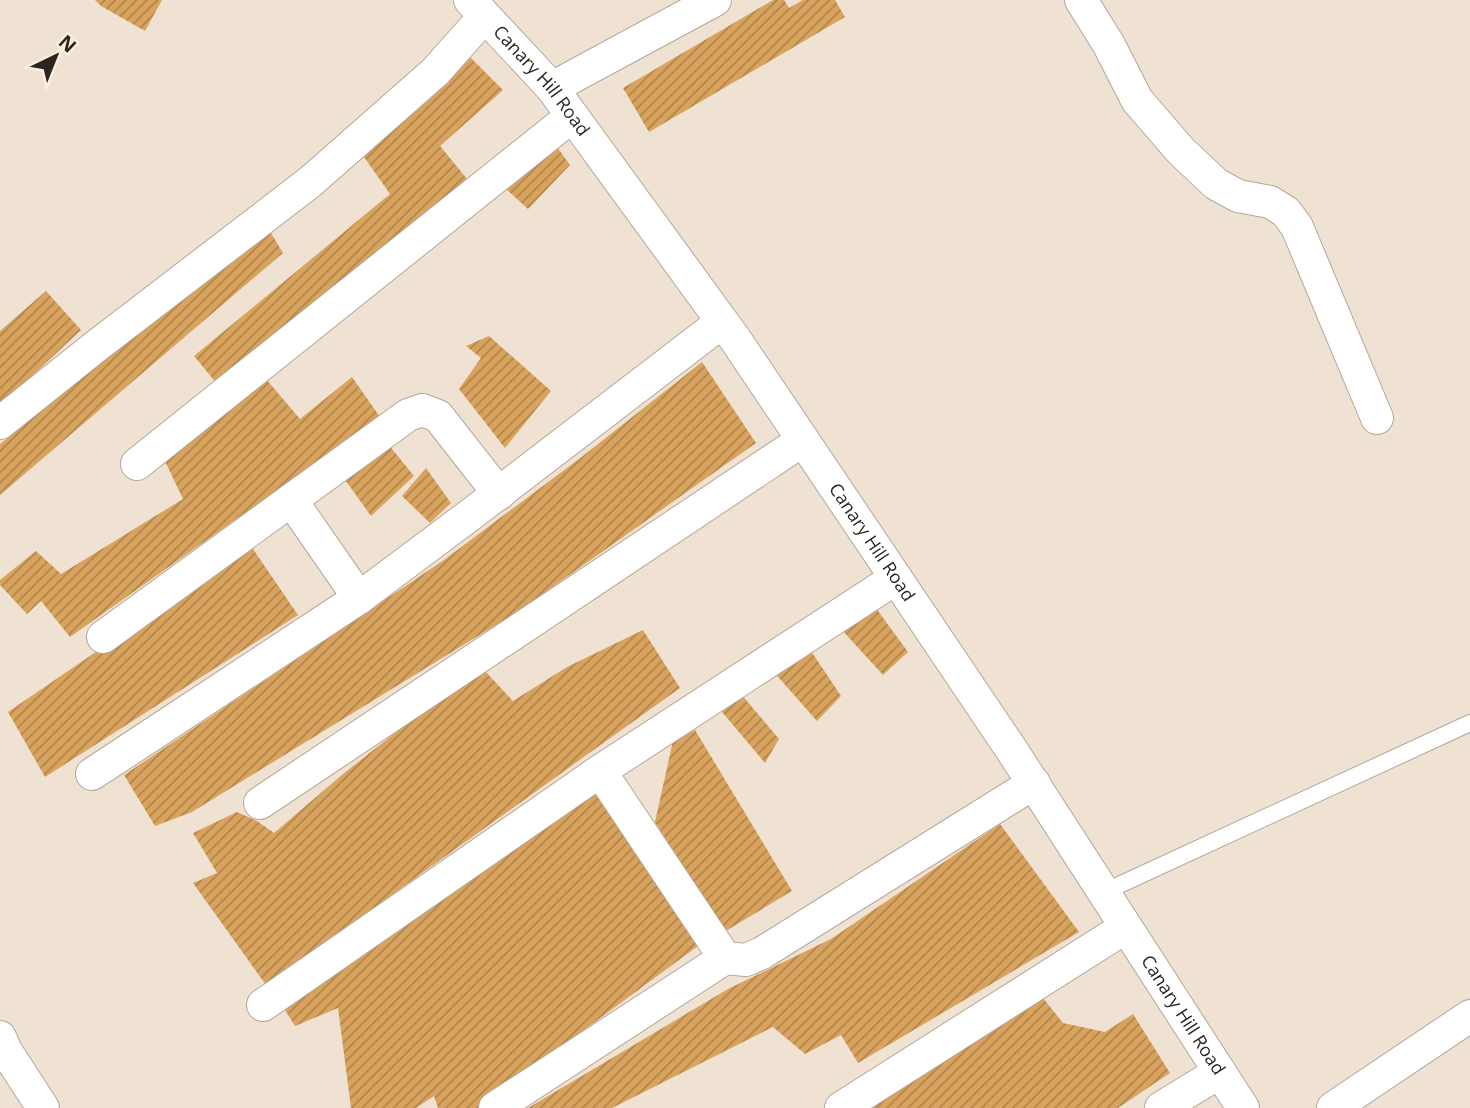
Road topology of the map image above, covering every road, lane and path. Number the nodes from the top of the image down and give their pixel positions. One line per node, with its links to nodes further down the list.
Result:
1 (715, 0): 4 (street)
2 (1082, 0): 7 (street)
3 (477, 8): 4 (street, Canary Hill Road); 8 (street)
4 (552, 88): 5 (street, Canary Hill Road)
5 (572, 116): 6 (street, Canary Hill Road); 10 (street)
6 (722, 323): 9 (street, Canary Hill Road); 11 (street)
7 (1377, 418)
8 (0, 424)
9 (803, 440): 13 (street, Canary Hill Road); 20 (street)
10 (137, 464)
11 (499, 494): 12 (street); 14 (street)
12 (291, 500): 14 (street); 15 (street)
13 (896, 578): 17 (street); 19 (street, Canary Hill Road)
14 (359, 598): 18 (street)
15 (103, 637)
16 (1470, 723): 21 (lane)
17 (600, 771): 23 (street); 24 (street)
18 (92, 774)
19 (1034, 783): 21 (street, Canary Hill Road); 23 (street)
20 (260, 803)
21 (1104, 892): 22 (street, Canary Hill Road)
22 (1126, 926): 27 (street, Canary Hill Road); 30 (street)
23 (725, 958): 29 (street)
24 (263, 1005)
25 (1470, 1016): 33 (street)
26 (0, 1037): 28 (street)
27 (1220, 1072): 31 (street); 32 (street, Canary Hill Road)
28 (43, 1108)
29 (495, 1108)
30 (841, 1108)
31 (1161, 1108)
32 (1243, 1108)
33 (1333, 1108)

